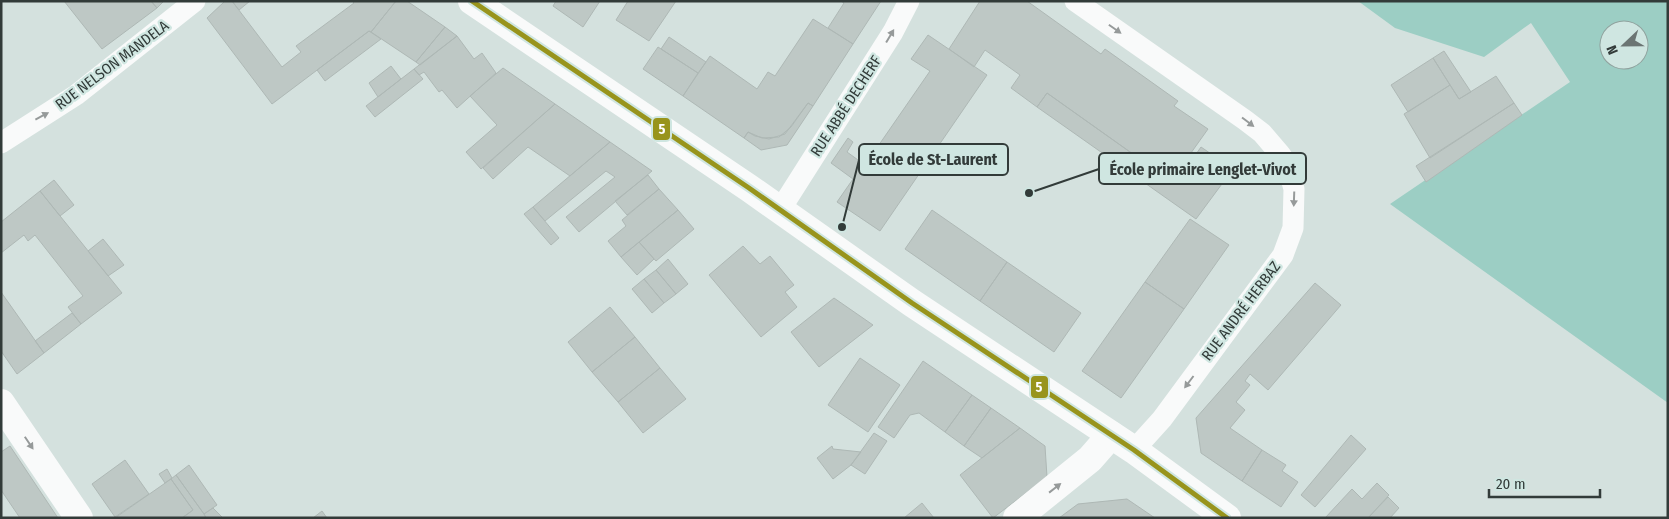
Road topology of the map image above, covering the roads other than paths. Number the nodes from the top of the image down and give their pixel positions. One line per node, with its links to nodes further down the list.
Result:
1 (195, 1): 5 (lane, RUE NELSON MANDELA, one-way to 1)
2 (472, 1): 6 (street)
3 (909, 1): 6 (lane, RUE ABBÉ DECHERF, one-way to 3)
4 (1075, 1): 9 (lane, RUE ANDRÉ HERBAZ, one-way to 9)
5 (1, 143)
6 (780, 210): 8 (street)
7 (1, 403): 10 (street, one-way to 10)
8 (1112, 435): 9 (street); 11 (street, one-way to 8)
9 (1134, 450): 12 (street)
10 (79, 518)
11 (1017, 518)
12 (1227, 518)

